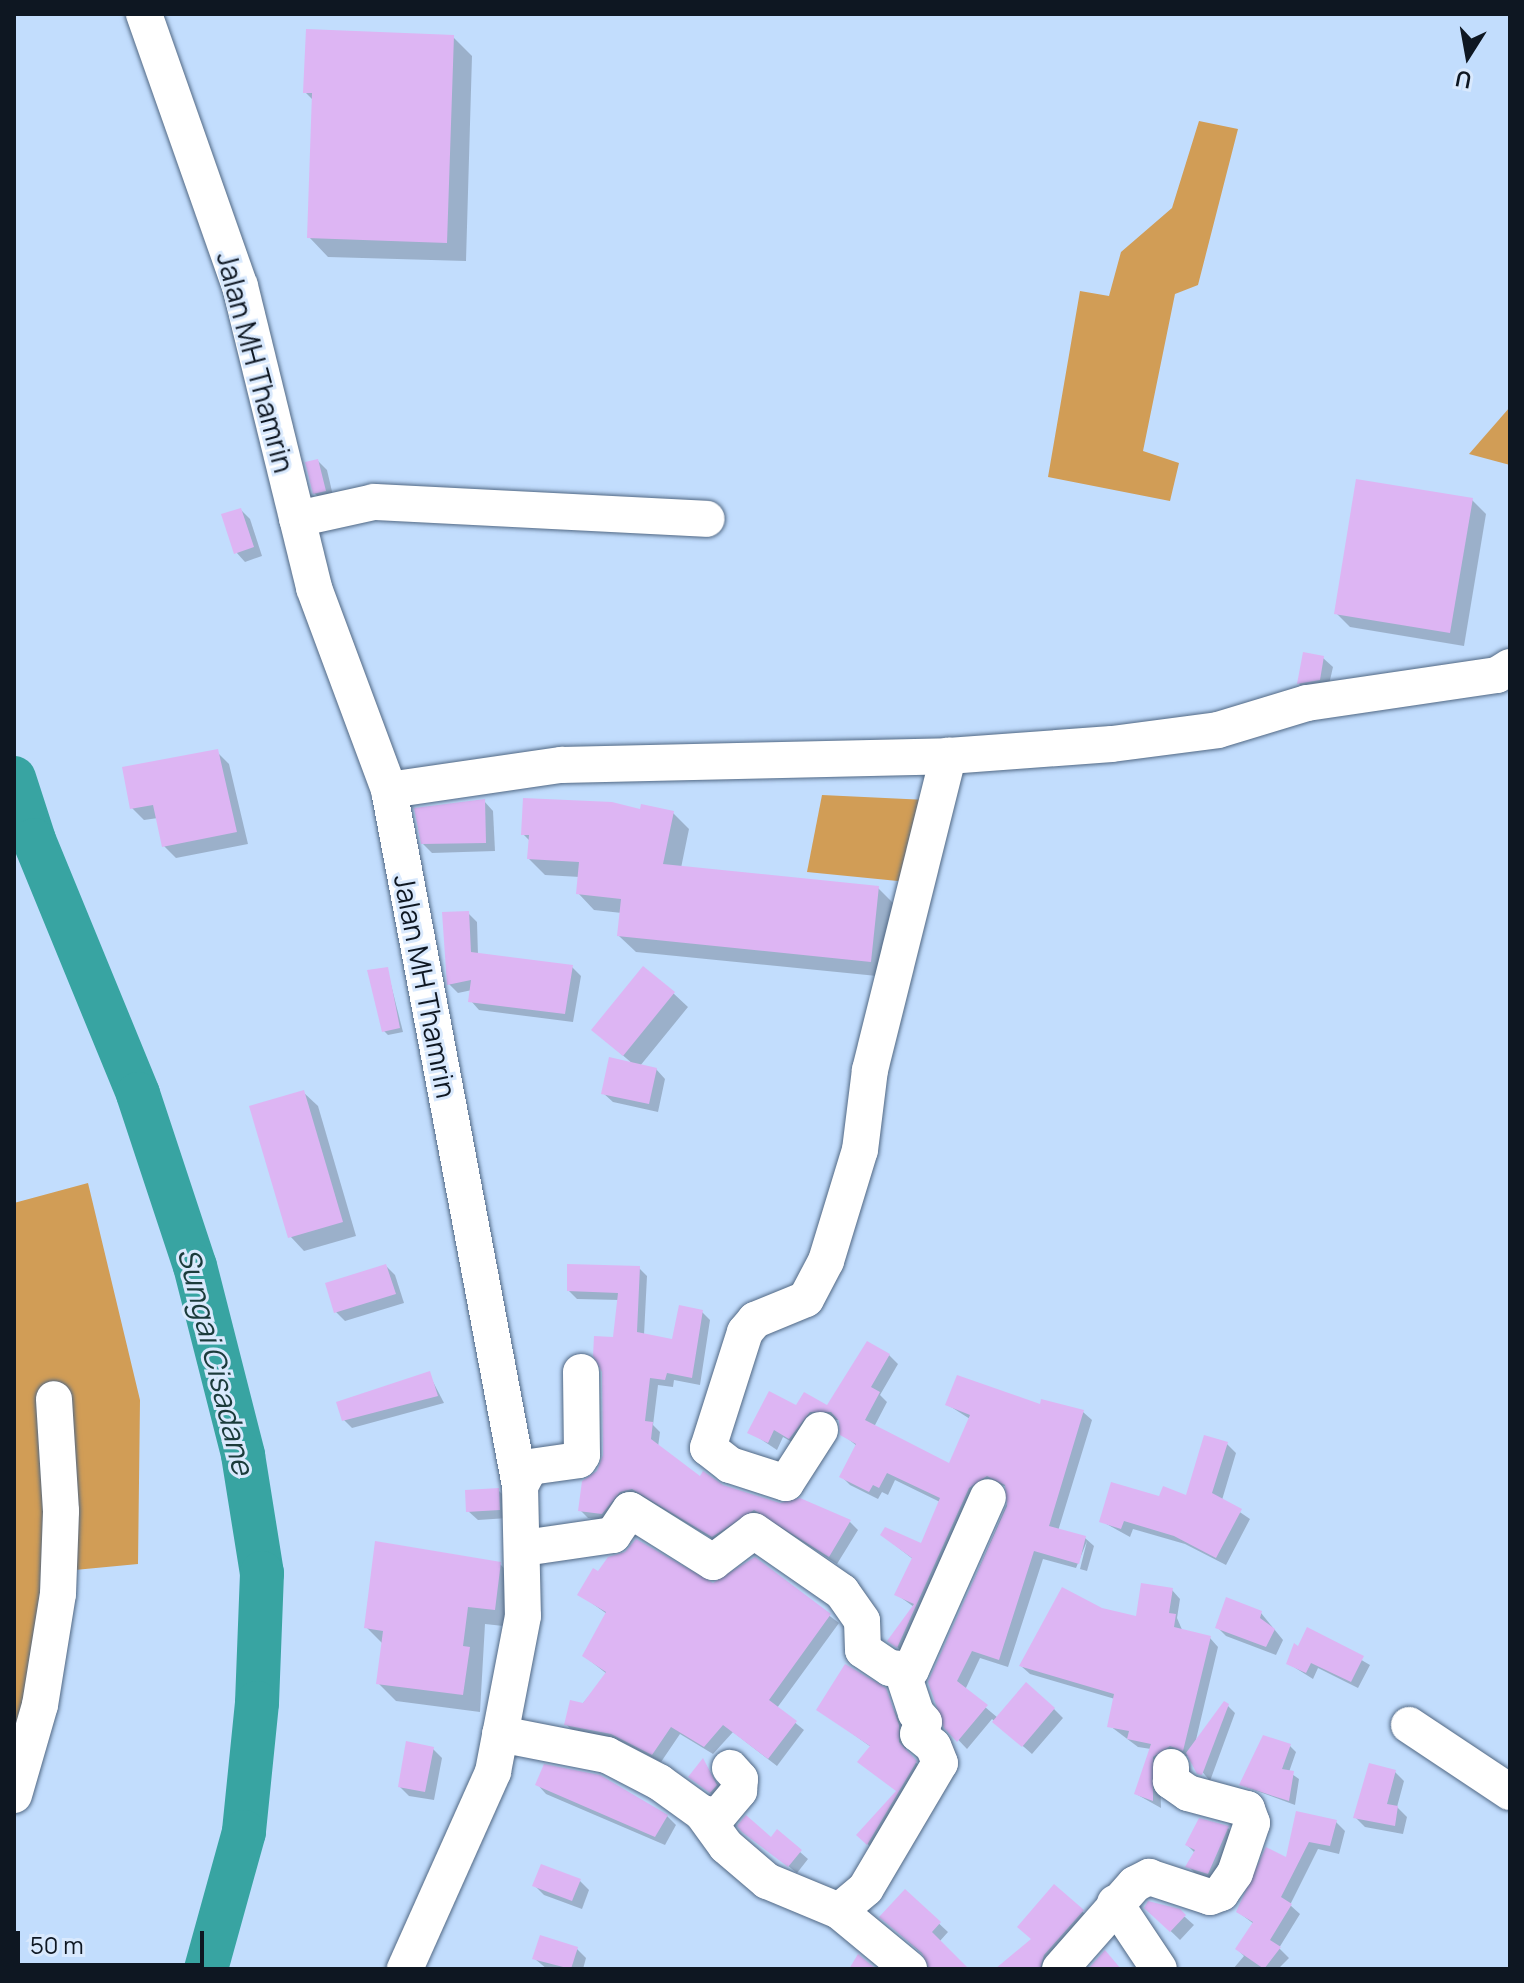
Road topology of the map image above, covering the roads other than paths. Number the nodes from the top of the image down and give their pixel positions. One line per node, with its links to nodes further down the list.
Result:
1 (144, 14): 2 (street, Jalan MH Thamrin)
2 (297, 519): 3 (street); 6 (street, Jalan MH Thamrin)
3 (707, 519)
4 (1510, 667): 5 (street)
5 (948, 756): 6 (street); 9 (street)
6 (389, 790): 10 (street, Jalan MH Thamrin)
7 (581, 1372): 10 (street)
8 (54, 1399): 19 (street)
9 (820, 1430)
10 (537, 1472): 12 (street, Jalan MH Thamrin)
11 (988, 1497): 13 (street)
12 (543, 1545): 13 (street); 15 (street, Jalan MH Thamrin)
13 (902, 1671): 22 (street)
14 (1409, 1725): 18 (street)
15 (518, 1737): 20 (street); 23 (street, Jalan MH Thamrin)
16 (1171, 1767): 21 (street)
17 (730, 1768): 20 (street)
18 (1510, 1792)
19 (14, 1795)
20 (702, 1813): 22 (street)
21 (1115, 1903): 25 (street); 26 (street)
22 (839, 1911): 24 (street)
23 (405, 1969)
24 (909, 1969)
25 (1060, 1969)
26 (1159, 1969)

